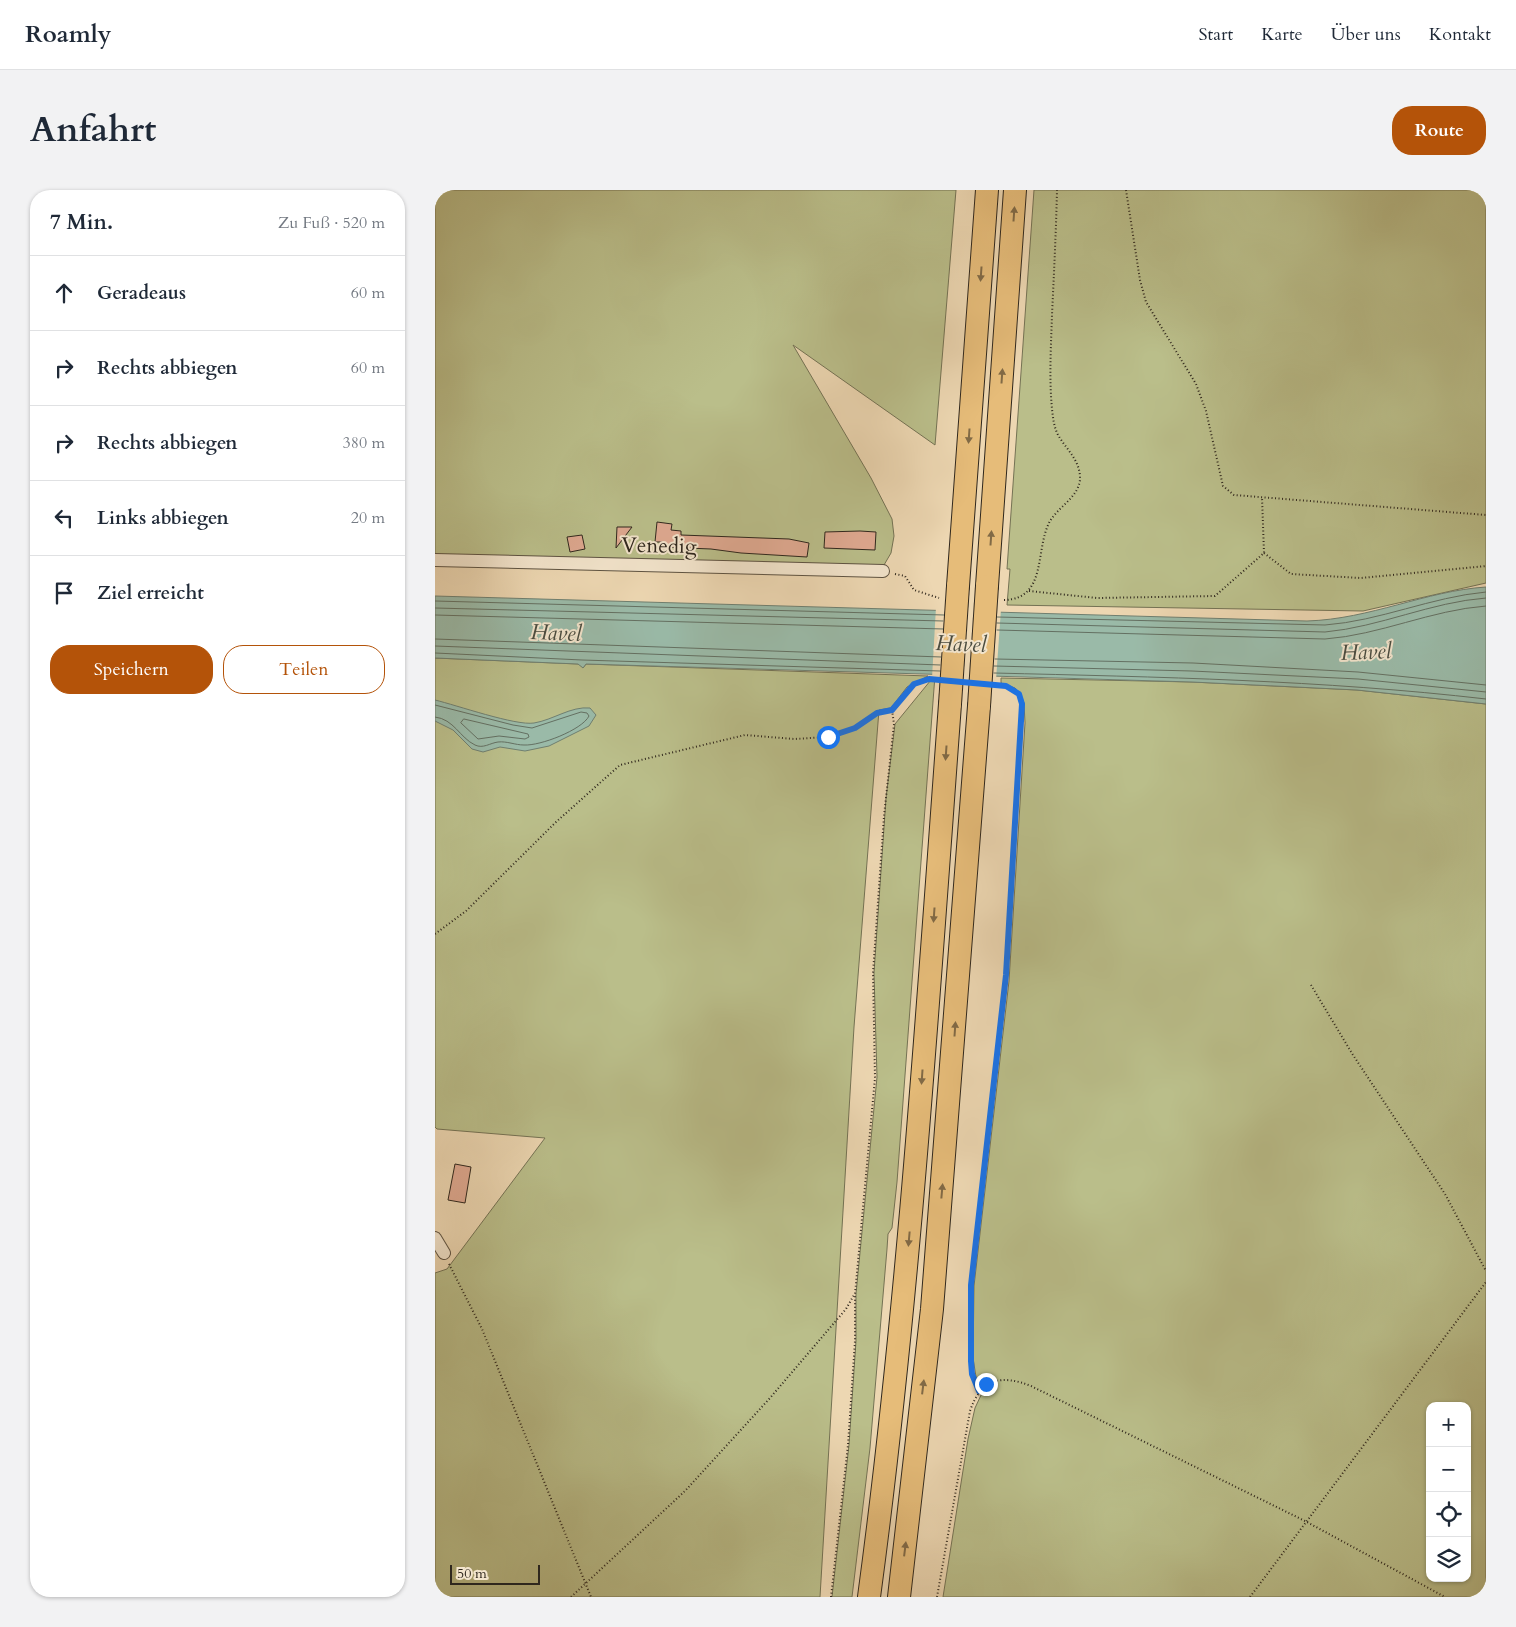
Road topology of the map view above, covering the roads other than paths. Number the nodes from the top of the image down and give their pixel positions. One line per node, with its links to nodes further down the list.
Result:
1 (987, 190): 7 (highway, one-way to 7, bridge)
2 (1015, 190): 8 (highway, one-way to 2, bridge)
3 (435, 560): 4 (street, Venedig)
4 (883, 571)
5 (435, 1238): 6 (street)
6 (444, 1253)
7 (869, 1597)
8 (899, 1597)

